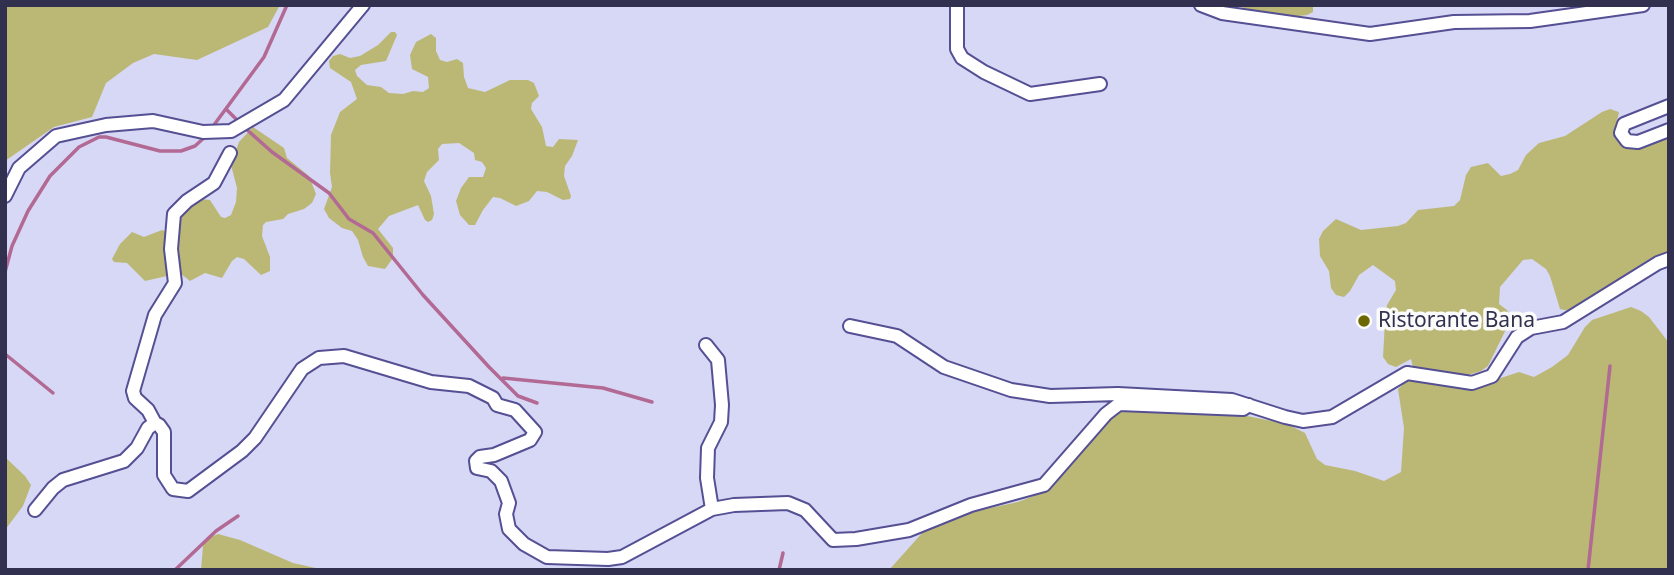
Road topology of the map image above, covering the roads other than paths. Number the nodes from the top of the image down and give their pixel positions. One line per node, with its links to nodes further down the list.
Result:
1 (363, 5): 9 (street)
2 (957, 5): 5 (street)
3 (1202, 5): 4 (street)
4 (1643, 5)
5 (1100, 84)
6 (1669, 107): 7 (street)
7 (1669, 130)
8 (230, 153): 14 (street)
9 (5, 196)
10 (1669, 259): 13 (street)
11 (850, 326): 13 (street)
12 (706, 345): 15 (street)
13 (1250, 405): 15 (street)
14 (155, 424): 15 (street); 16 (street)
15 (712, 509)
16 (35, 510)

